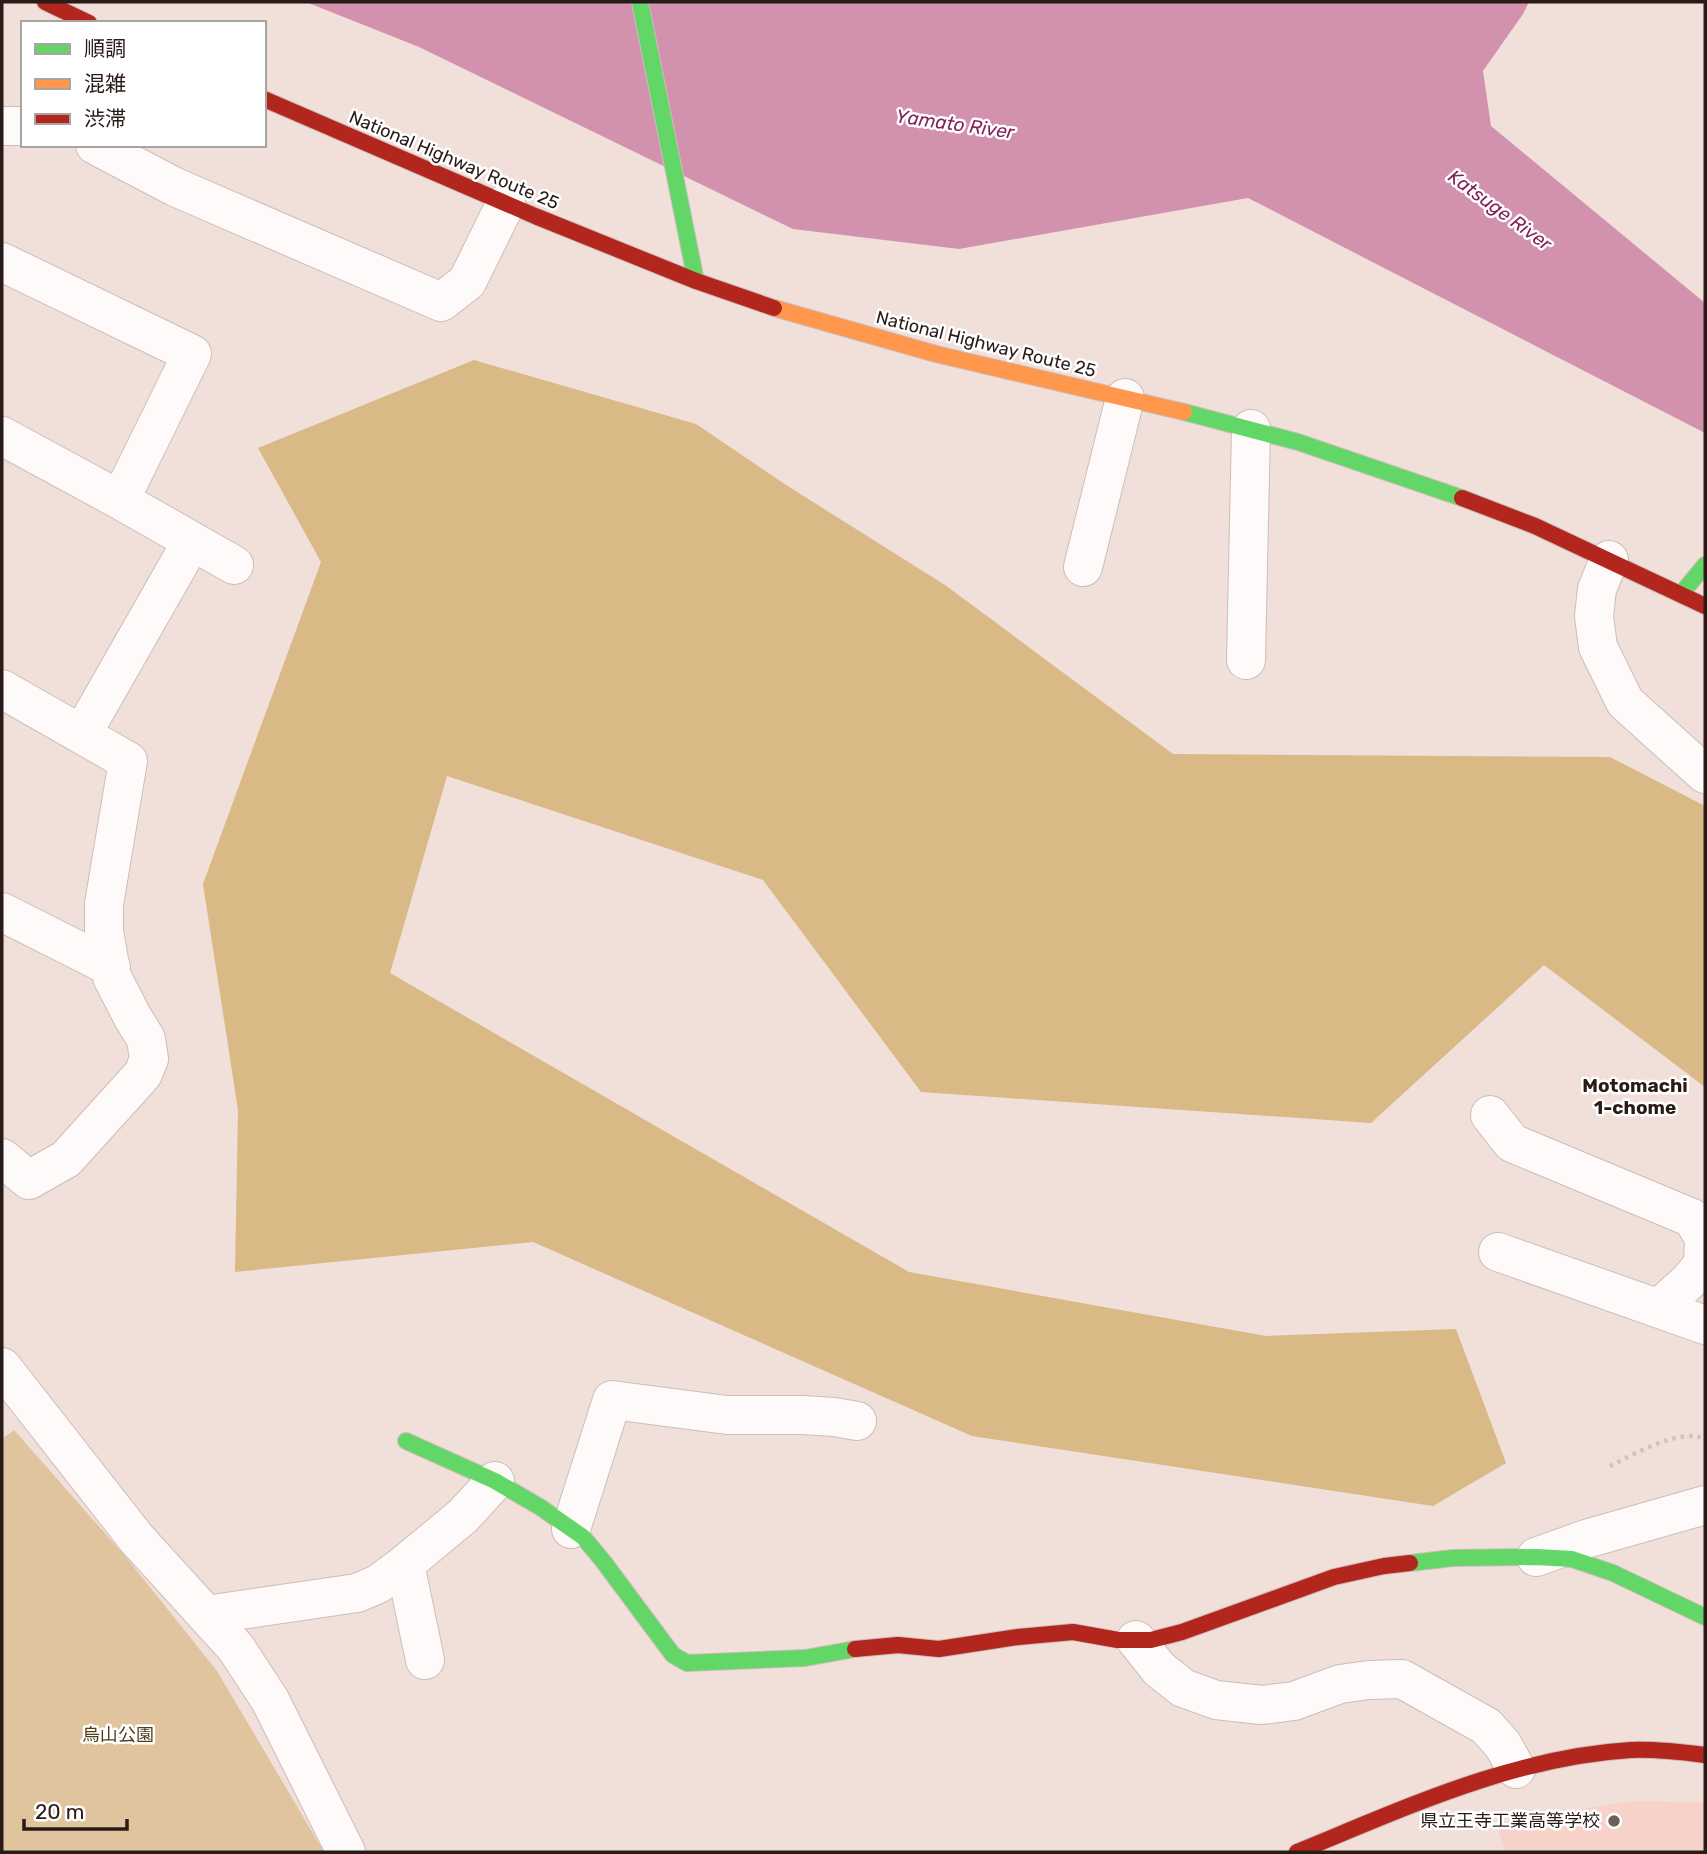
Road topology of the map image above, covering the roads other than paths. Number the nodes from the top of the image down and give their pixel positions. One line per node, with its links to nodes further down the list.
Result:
1 (45, 2): 3 (main road)
2 (640, 2): 10 (main road)
3 (85, 21)
4 (266, 100): 8 (main road, National Highway Route 25)
5 (2, 126): 6 (street)
6 (21, 126)
7 (99, 147): 8 (street)
8 (506, 204): 10 (main road, National Highway Route 25)
9 (2, 262): 14 (street)
10 (696, 281): 11 (main road, National Highway Route 25)
11 (1125, 398): 12 (main road, National Highway Route 25); 19 (street)
12 (1251, 429): 16 (main road, National Highway Route 25); 22 (street)
13 (2, 436): 14 (street)
14 (120, 500): 15 (street)
15 (192, 541): 17 (street); 24 (street)
16 (1609, 560): 20 (main road, National Highway Route 25); 25 (street)
17 (234, 565)
18 (1705, 565): 20 (main road)
19 (1083, 567)
20 (1681, 594): 21 (main road, National Highway Route 25)
21 (1705, 606)
22 (1246, 660)
23 (2, 688): 24 (street)
24 (82, 734): 27 (street)
25 (1705, 774)
26 (2, 912): 27 (street)
27 (111, 967): 29 (street)
28 (1490, 1115): 31 (street)
29 (2, 1158)
30 (1498, 1252): 31 (street)
31 (1659, 1308): 32 (street)
32 (1705, 1325)
33 (2, 1367): 41 (street)
34 (857, 1421): 38 (street)
35 (406, 1441): 36 (main road)
36 (495, 1481): 38 (main road); 40 (street)
37 (1705, 1505): 39 (street)
38 (571, 1529): 43 (main road)
39 (1535, 1557): 42 (main road); 43 (main road)
40 (405, 1564): 41 (street); 44 (street)
41 (206, 1615): 47 (street)
42 (1705, 1617)
43 (1136, 1640): 46 (street)
44 (425, 1660)
45 (1705, 1755): 46 (main road)
46 (1516, 1769): 48 (main road)
47 (346, 1852)
48 (1297, 1852)

